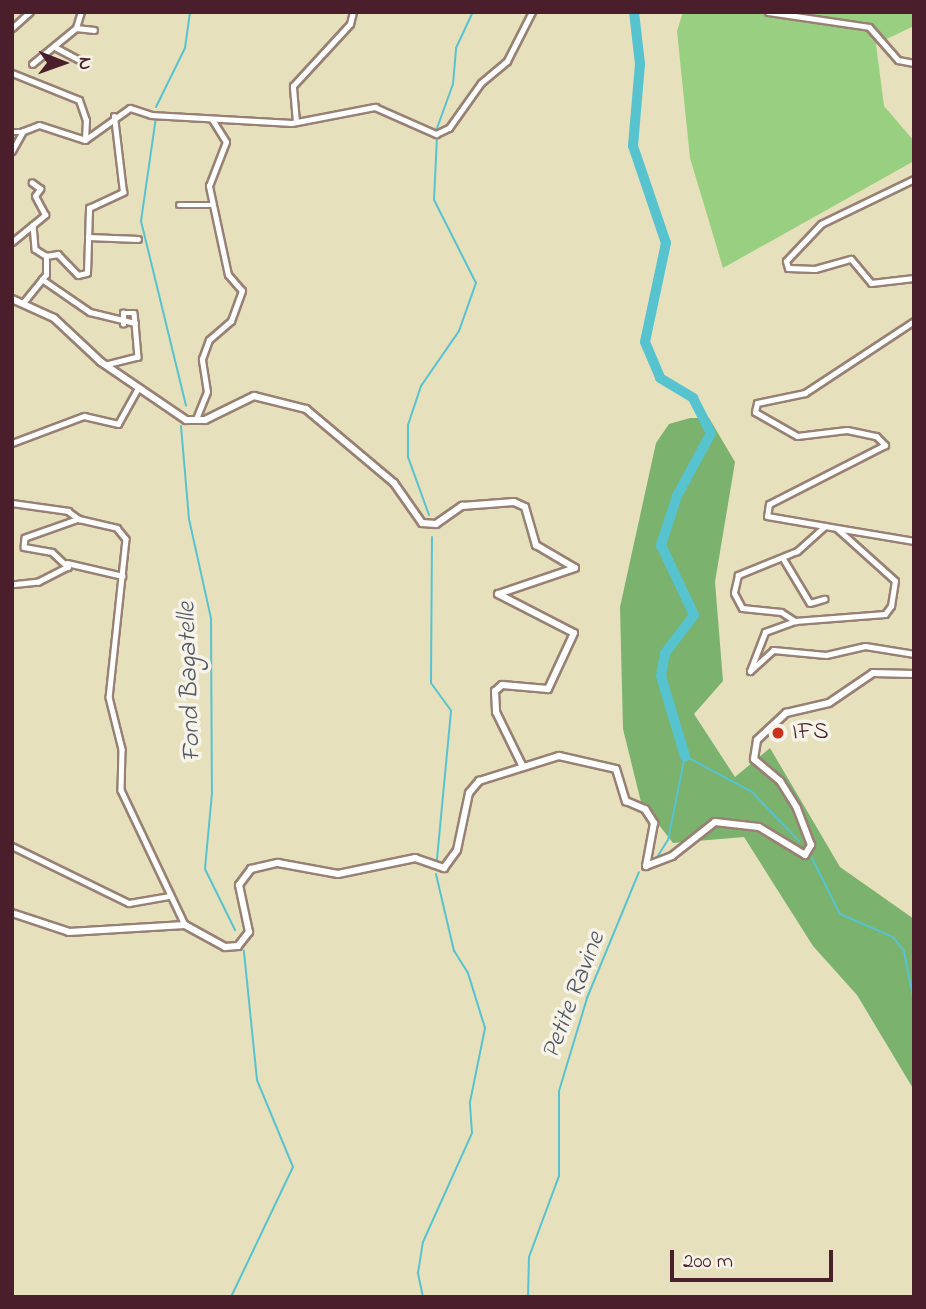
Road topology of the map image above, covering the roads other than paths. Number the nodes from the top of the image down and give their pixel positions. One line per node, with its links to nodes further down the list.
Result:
1 (30, 12): 6 (street)
2 (81, 12): 7 (street)
3 (353, 12): 16 (street)
4 (532, 12): 16 (street)
5 (768, 12): 11 (street)
6 (12, 28)
7 (76, 28): 8 (street); 9 (street)
8 (94, 30)
9 (55, 47): 10 (street); 12 (street)
10 (78, 59)
11 (914, 63)
12 (32, 64)
13 (12, 73): 19 (street)
14 (114, 117): 15 (street); 19 (street); 26 (street)
15 (212, 119): 16 (street); 24 (street)
16 (296, 122)
17 (23, 131): 18 (street); 19 (street); 20 (street)
18 (12, 132)
19 (85, 140)
20 (12, 151)
21 (914, 179): 30 (street)
22 (32, 183): 25 (street)
23 (179, 205): 24 (street)
24 (213, 205): 39 (street)
25 (33, 224): 28 (street); 29 (street)
26 (88, 237): 27 (street); 29 (street)
27 (138, 239)
28 (12, 242)
29 (46, 256): 31 (street)
30 (914, 278)
31 (42, 279): 33 (street); 36 (street)
32 (12, 299): 33 (main road)
33 (23, 303): 37 (main road)
34 (914, 321): 43 (street)
35 (135, 323): 36 (street); 36 (street); 37 (street)
36 (122, 324)
37 (106, 365): 38 (main road)
38 (138, 388): 39 (main road); 40 (street)
39 (195, 421): 54 (main road)
40 (12, 443)
41 (12, 503): 42 (street)
42 (79, 519): 47 (street); 48 (street)
43 (825, 526): 44 (street); 46 (street)
44 (837, 528): 45 (street); 51 (street)
45 (914, 541)
46 (783, 558): 50 (street); 51 (street)
47 (67, 562): 48 (street); 49 (street)
48 (123, 576): 56 (street)
49 (12, 585)
50 (824, 599)
51 (795, 621): 52 (street)
52 (914, 654)
53 (914, 674): 54 (main road)
54 (522, 765): 58 (main road)
55 (12, 846): 56 (street)
56 (169, 896): 58 (street)
57 (12, 913): 58 (main road)
58 (185, 925)

